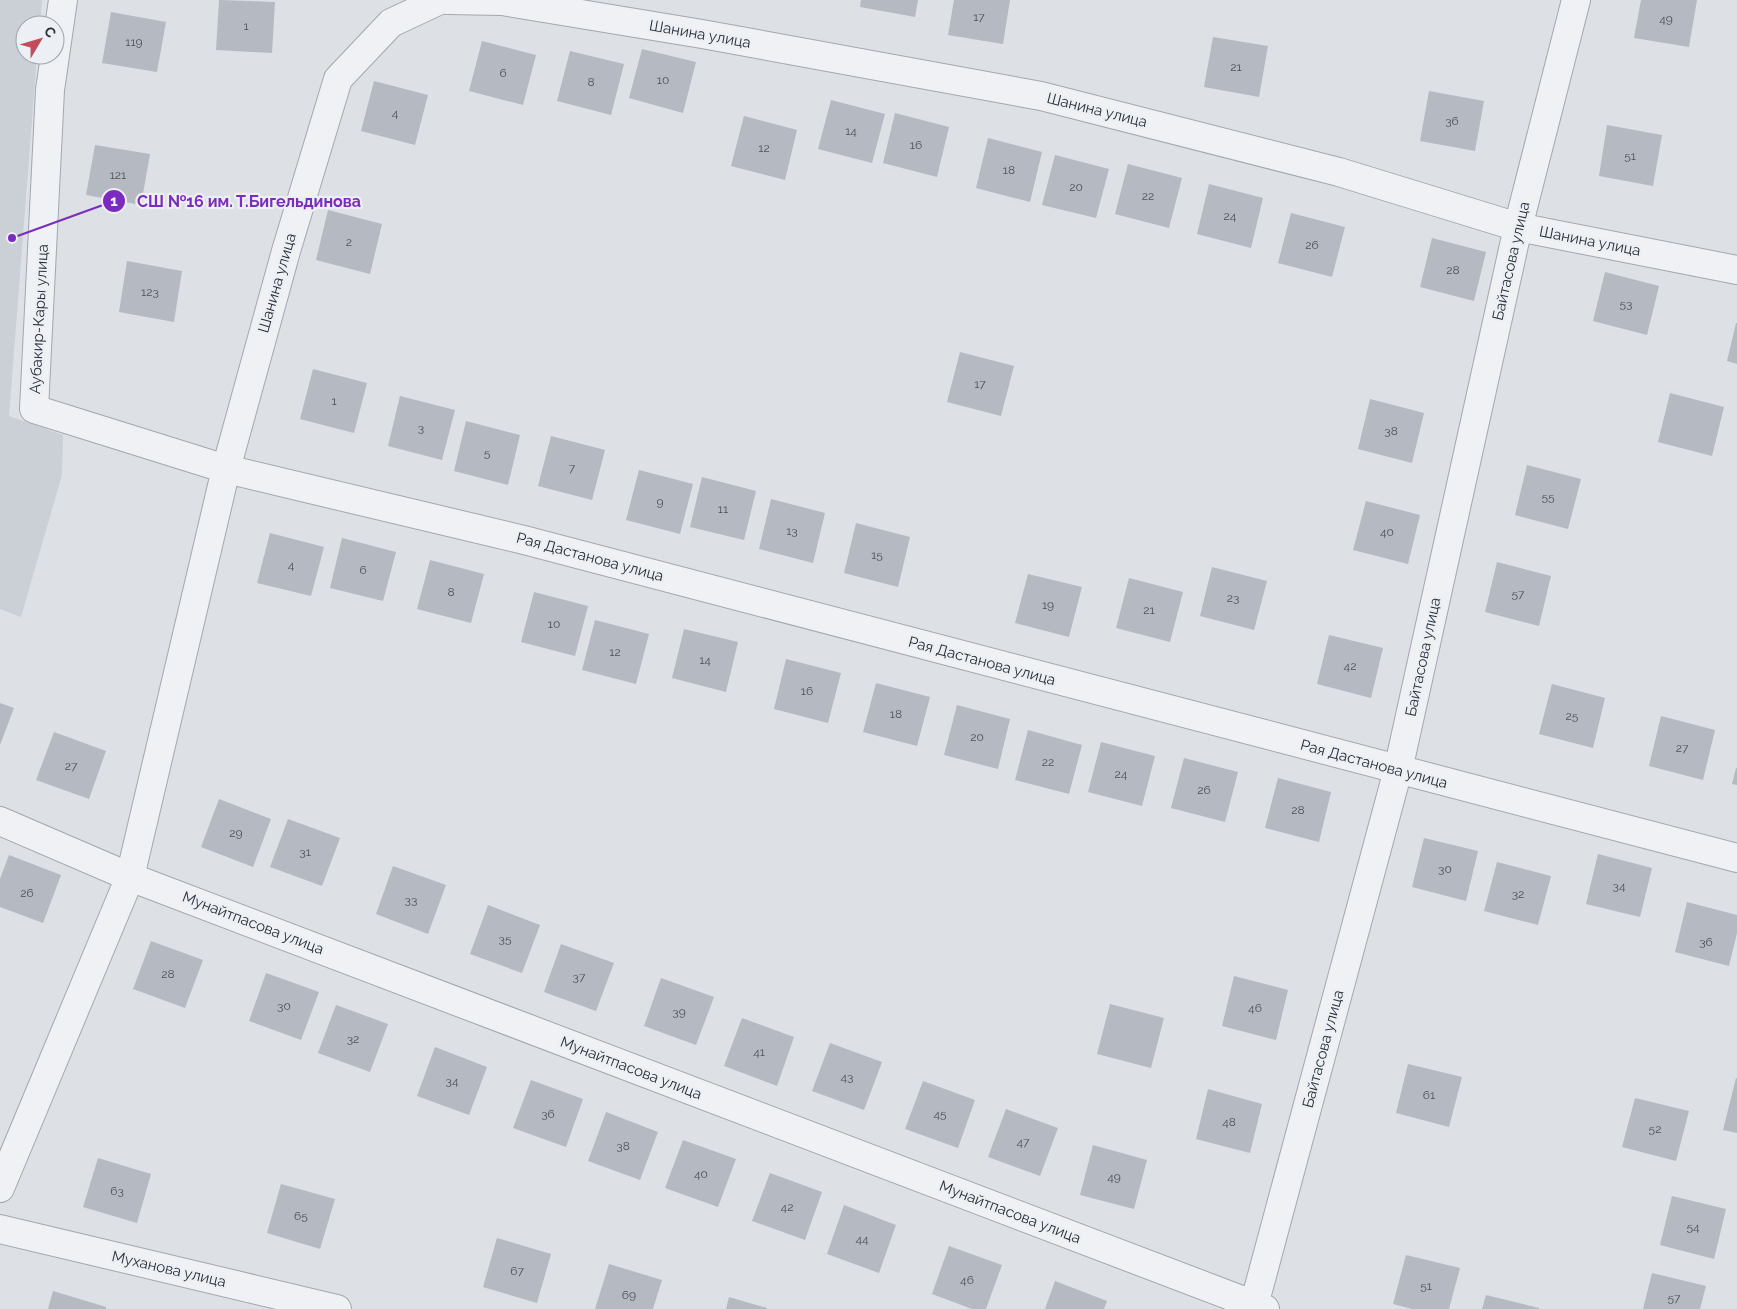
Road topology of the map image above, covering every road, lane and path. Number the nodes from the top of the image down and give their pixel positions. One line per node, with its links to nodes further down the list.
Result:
1 (63, 0): 7 (street, Аубакир-Кары улица)
2 (440, 0): 7 (street, Шанина улица)
3 (448, 0): 5 (street, Шанина улица)
4 (1576, 0): 5 (street, Байтасова улица)
5 (1518, 227): 6 (street, Шанина улица); 8 (street, Байтасова улица)
6 (1737, 270)
7 (226, 469): 8 (street, Рая Дастанова улица); 11 (street, Шанина улица)
8 (1398, 770): 10 (street, Рая Дастанова улица); 14 (street, Байтасова улица)
9 (0, 820): 11 (street, Мунайтпасова улица)
10 (1737, 858)
11 (130, 877): 12 (street, Шанина улица); 14 (street, Мунайтпасова улица)
12 (0, 1188)
13 (0, 1229): 15 (street, Муханова улица)
14 (1258, 1308)
15 (337, 1309)

